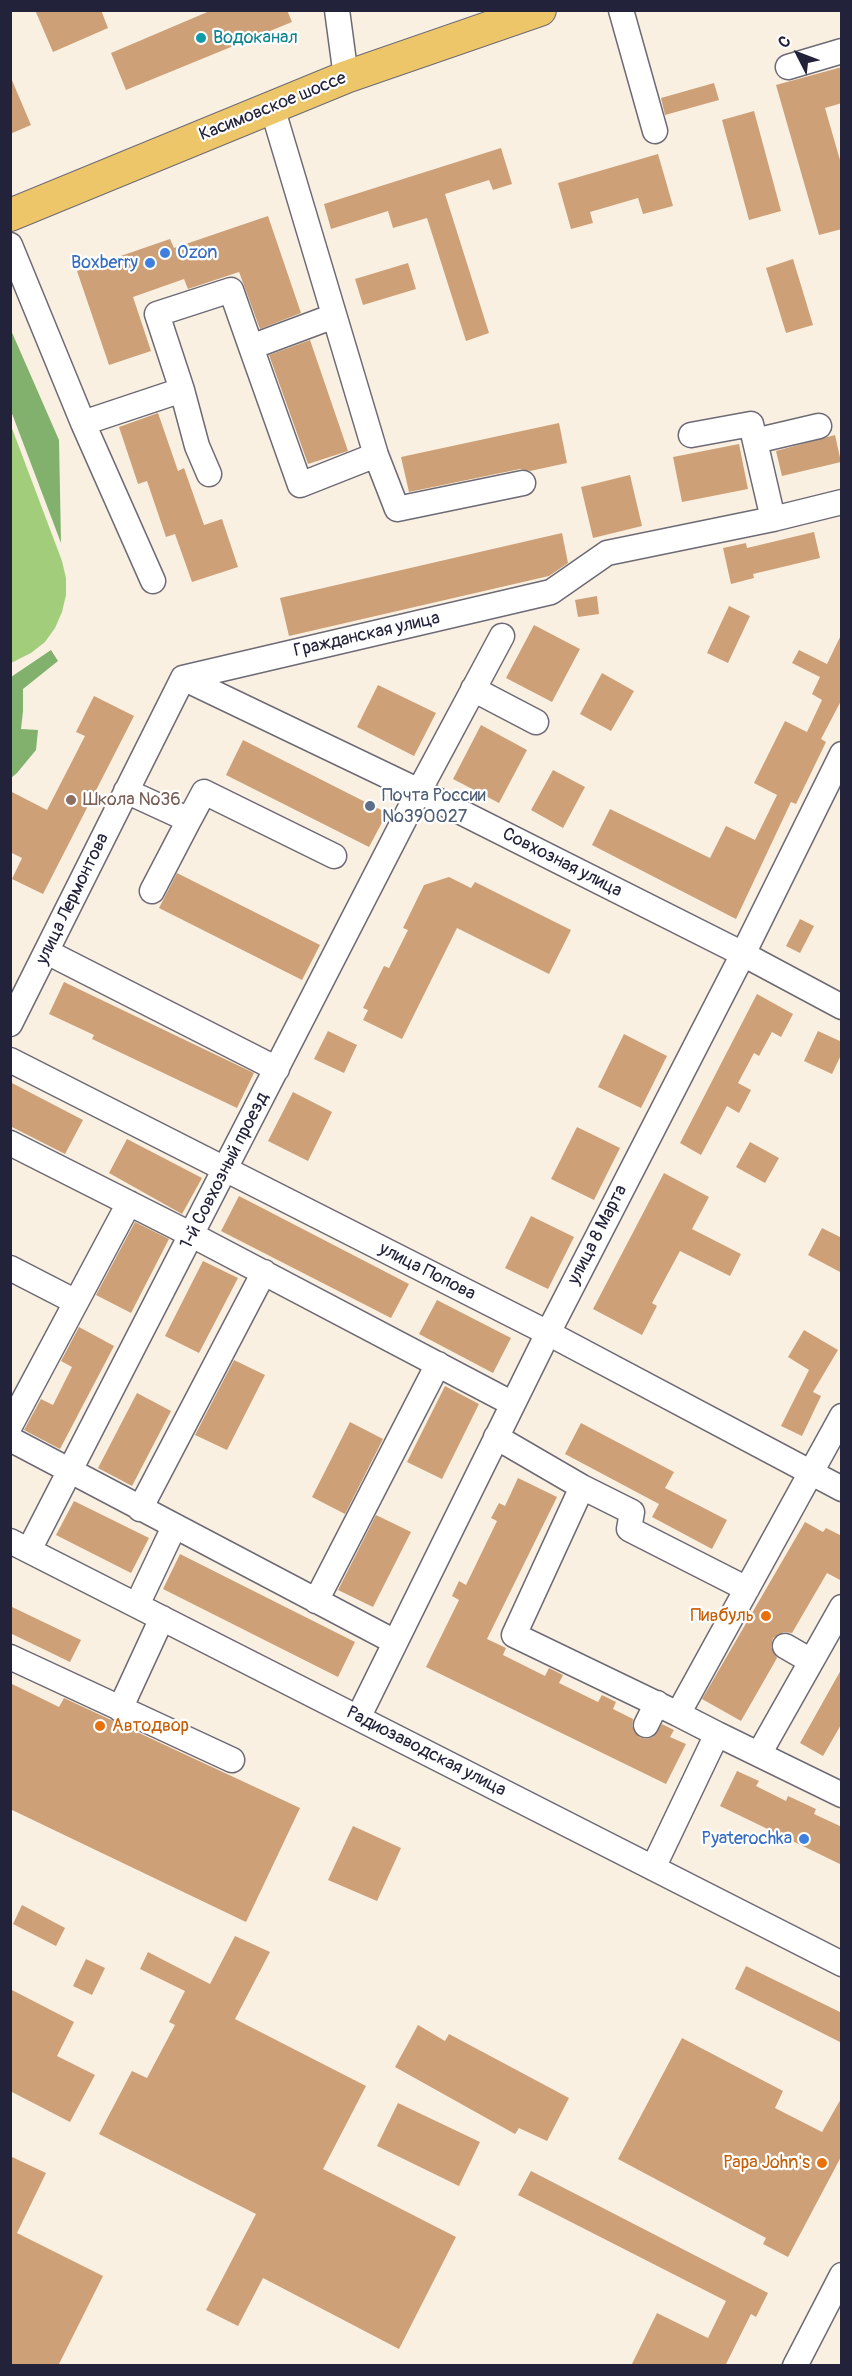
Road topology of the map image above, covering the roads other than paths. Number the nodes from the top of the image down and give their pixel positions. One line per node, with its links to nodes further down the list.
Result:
1 (337, 10): 6 (street)
2 (540, 10): 6 (main road, Касимовское шоссе)
3 (621, 10): 8 (street)
4 (842, 51): 5 (street)
5 (788, 67)
6 (345, 77): 7 (main road, Касимовское шоссе)
7 (272, 107): 9 (main road, Касимовское шоссе); 11 (street)
8 (655, 131)
9 (10, 215)
10 (10, 245): 14 (street)
11 (334, 316): 12 (street); 18 (street)
12 (251, 347): 13 (street); 18 (street)
13 (182, 390): 14 (street); 19 (street)
14 (83, 423): 23 (street)
15 (819, 426): 17 (street)
16 (691, 435): 17 (street)
17 (755, 441): 22 (street)
18 (376, 455): 20 (street)
19 (209, 474)
20 (523, 483)
21 (842, 502): 22 (street)
22 (773, 519): 25 (street, Гражданская улица)
23 (153, 581)
24 (502, 636): 26 (street, 1-й Совхозный проезд)
25 (183, 678): 29 (street, улица Лермонтова); 30 (street, Совхозная улица)
26 (473, 690): 27 (street); 30 (street, 1-й Совхозный проезд)
27 (537, 722)
28 (842, 754): 35 (street, улица 8 Марта)
29 (126, 791): 31 (street); 34 (street, улица Лермонтова)
30 (419, 791): 35 (street, Совхозная улица); 39 (street, 1-й Совхозный проезд)
31 (189, 820): 32 (street); 33 (street)
32 (334, 856)
33 (152, 891)
34 (47, 952): 37 (street, улица Лермонтова); 39 (street)
35 (743, 954): 36 (street, Совхозная улица); 47 (street, улица 8 Марта)
36 (842, 1007)
37 (10, 1024)
38 (10, 1060): 41 (street, улица Попова)
39 (277, 1069): 41 (street, 1-й Совхозный проезд)
40 (10, 1143): 42 (street)
41 (225, 1170): 43 (street, 1-й Совхозный проезд); 47 (street, улица Попова)
42 (129, 1203): 43 (street); 46 (street)
43 (192, 1234): 45 (street); 54 (street, 1-й Совхозный проезд)
44 (10, 1268): 46 (street)
45 (264, 1272): 48 (street); 58 (street)
46 (76, 1302): 51 (street)
47 (548, 1333): 49 (street, улица 8 Марта); 55 (street, улица Попова)
48 (438, 1365): 49 (street); 62 (street)
49 (513, 1404): 52 (street, улица 8 Марта)
50 (842, 1416): 55 (street)
51 (10, 1426)
52 (496, 1437): 56 (street); 66 (street, улица 8 Марта)
53 (10, 1439): 54 (street)
54 (70, 1472): 58 (street); 60 (street, 1-й Совхозный проезд)
55 (811, 1472): 57 (street, улица Попова); 61 (street)
56 (582, 1487): 61 (street); 70 (street)
57 (842, 1489)
58 (140, 1509): 59 (street)
59 (174, 1527): 62 (street); 63 (street)
60 (20, 1546): 63 (street, Радиозаводская улица)
61 (747, 1589): 72 (street)
62 (316, 1601): 66 (street)
63 (137, 1605): 65 (street, Радиозаводская улица)
64 (842, 1607): 69 (street)
65 (162, 1618): 71 (street); 73 (street, Радиозаводская улица)
66 (395, 1642): 73 (street, улица 8 Марта)
67 (785, 1646): 69 (street)
68 (10, 1657): 71 (street)
69 (811, 1661): 76 (street)
70 (657, 1703): 72 (street); 74 (street)
71 (120, 1709): 77 (street)
72 (678, 1714): 75 (street)
73 (358, 1718): 79 (street, Радиозаводская улица)
74 (646, 1725)
75 (717, 1734): 76 (street); 79 (street)
76 (759, 1755): 78 (street)
77 (232, 1760)
78 (842, 1795)
79 (653, 1868): 80 (street, Радиозаводская улица)
80 (842, 1964)
81 (842, 2275): 82 (street)
82 (795, 2366)

